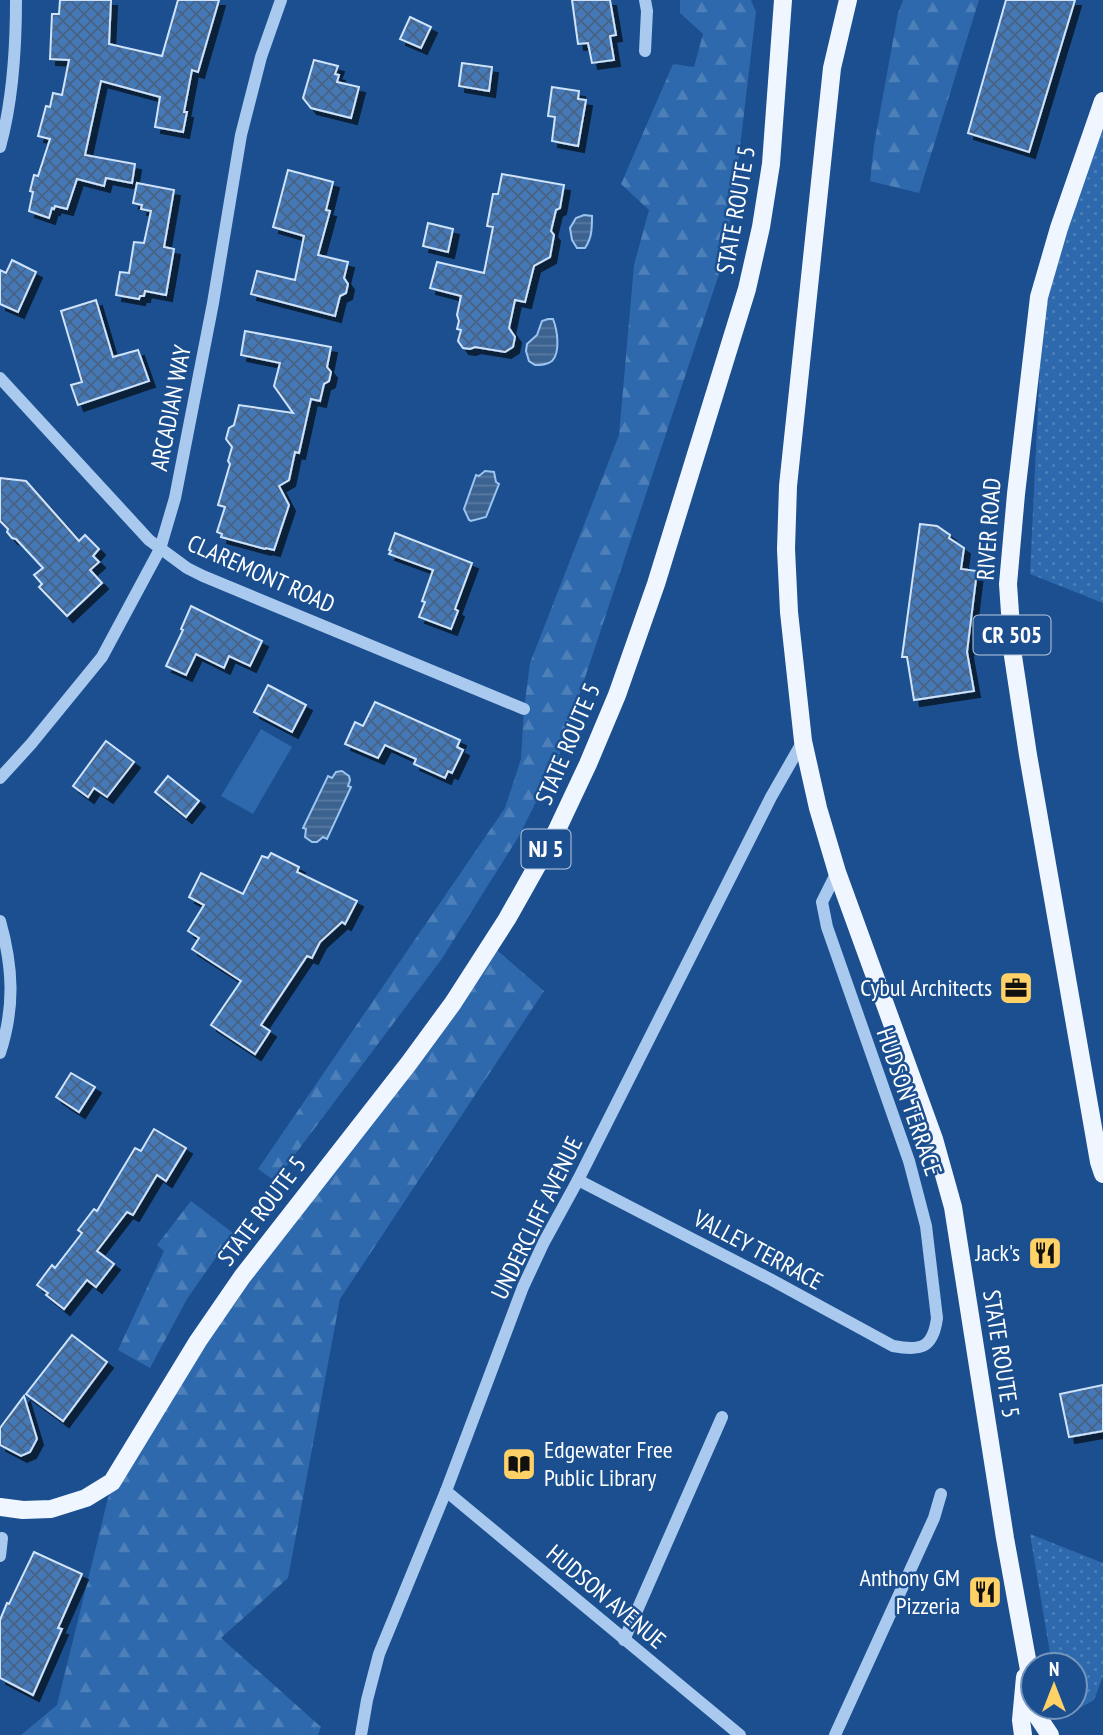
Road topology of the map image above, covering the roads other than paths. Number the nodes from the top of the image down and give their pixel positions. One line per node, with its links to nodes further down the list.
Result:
1 (16, 0): 8 (street)
2 (281, 0): 10 (street, ARCADIAN WAY)
3 (645, 0): 6 (street)
4 (783, 0): 23 (main road, STATE ROUTE 5 / NJ 5)
5 (848, 0): 12 (main road, STATE ROUTE 5)
6 (645, 51)
7 (1103, 101): 17 (main road, RIVER ROAD / CR 505)
8 (0, 148)
9 (0, 378): 10 (street, CLAREMONT ROAD)
10 (160, 549): 11 (street, CLAREMONT ROAD); 13 (street, ARCADIAN WAY)
11 (524, 709)
12 (803, 741): 14 (main road, STATE ROUTE 5); 18 (street, UNDERCLIFF AVENUE)
13 (0, 778)
14 (837, 872): 19 (street, HUDSON TERRACE); 27 (main road, STATE ROUTE 5)
15 (0, 921): 16 (street)
16 (0, 1053)
17 (1103, 1174)
18 (578, 1180): 19 (street, VALLEY TERRACE); 21 (street, UNDERCLIFF AVENUE)
19 (920, 1347)
20 (722, 1417): 26 (street)
21 (446, 1491): 26 (street, HUDSON AVENUE); 28 (street, UNDERCLIFF AVENUE)
22 (941, 1494): 30 (street)
23 (0, 1507)
24 (2, 1538): 25 (street)
25 (0, 1556)
26 (624, 1640): 29 (street, HUDSON AVENUE)
27 (1024, 1651)
28 (361, 1735)
29 (740, 1735)
30 (835, 1735)

